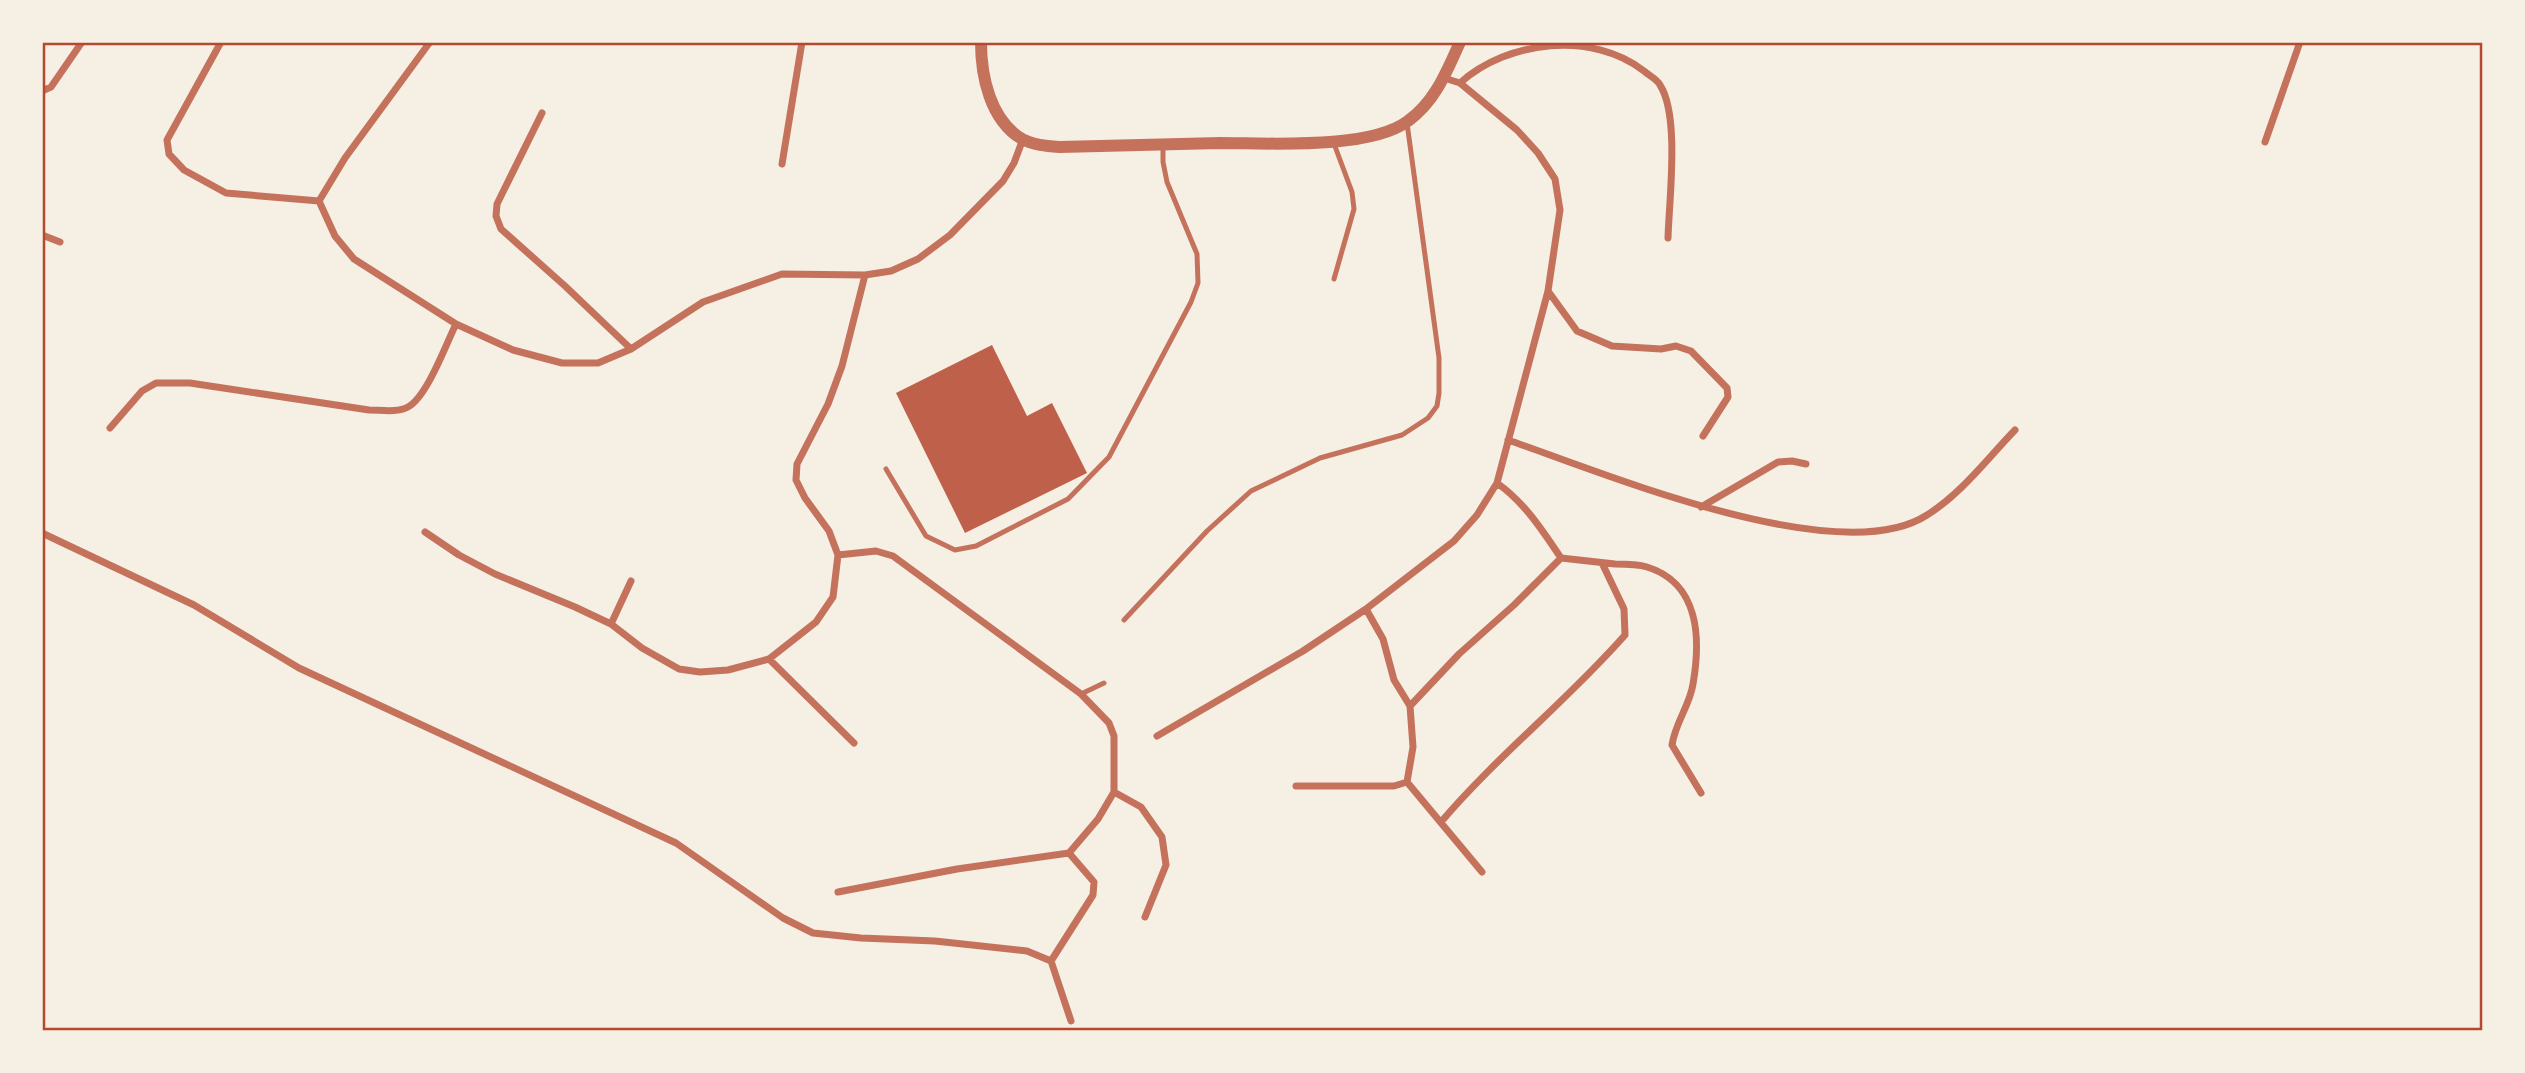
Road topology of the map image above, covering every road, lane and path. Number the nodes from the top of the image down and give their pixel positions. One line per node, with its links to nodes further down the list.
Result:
1 (82, 42): 10 (street)
2 (221, 42): 18 (street)
3 (430, 42): 18 (street)
4 (802, 42): 17 (street)
5 (981, 42): 13 (street)
6 (1460, 42): 8 (street)
7 (2300, 42): 15 (street)
8 (1444, 78): 9 (street); 12 (street)
9 (1460, 83): 20 (street); 24 (street)
10 (42, 91)
11 (542, 113): 26 (street)
12 (1407, 123): 14 (street); 42 (lane)
13 (1023, 139): 16 (street); 22 (street)
14 (1333, 141): 16 (street); 23 (lane)
15 (2265, 142)
16 (1163, 145): 32 (lane)
17 (782, 164)
18 (319, 201): 25 (street)
19 (42, 234): 21 (street)
20 (1668, 238)
21 (60, 242)
22 (865, 275): 26 (street); 37 (street)
23 (1334, 279)
24 (1548, 292): 29 (street); 30 (street)
25 (456, 324): 26 (street); 27 (street)
26 (631, 349)
27 (110, 428)
28 (2015, 430): 34 (street)
29 (1703, 436)
30 (1508, 440): 33 (street); 34 (street)
31 (1806, 464): 34 (street)
32 (886, 469)
33 (1497, 483): 38 (street); 41 (street)
34 (1700, 507)
35 (425, 532): 43 (street)
36 (42, 533): 59 (street)
37 (838, 555): 44 (street); 46 (street)
38 (1561, 558): 39 (street); 47 (street)
39 (1602, 563): 53 (street); 54 (street)
40 (631, 581): 43 (street)
41 (1366, 609): 47 (street); 48 (street)
42 (1124, 620)
43 (611, 624): 44 (street)
44 (769, 659): 49 (street)
45 (1104, 684): 46 (lane)
46 (1081, 694): 52 (street)
47 (1410, 706): 50 (street)
48 (1157, 736)
49 (854, 743)
50 (1407, 782): 51 (street); 54 (street)
51 (1296, 786)
52 (1114, 792): 55 (street); 58 (street)
53 (1701, 793)
54 (1441, 822): 56 (street)
55 (1069, 853): 57 (street); 59 (street)
56 (1482, 872)
57 (838, 892)
58 (1144, 917)
59 (1051, 961): 60 (street)
60 (1071, 1021)

